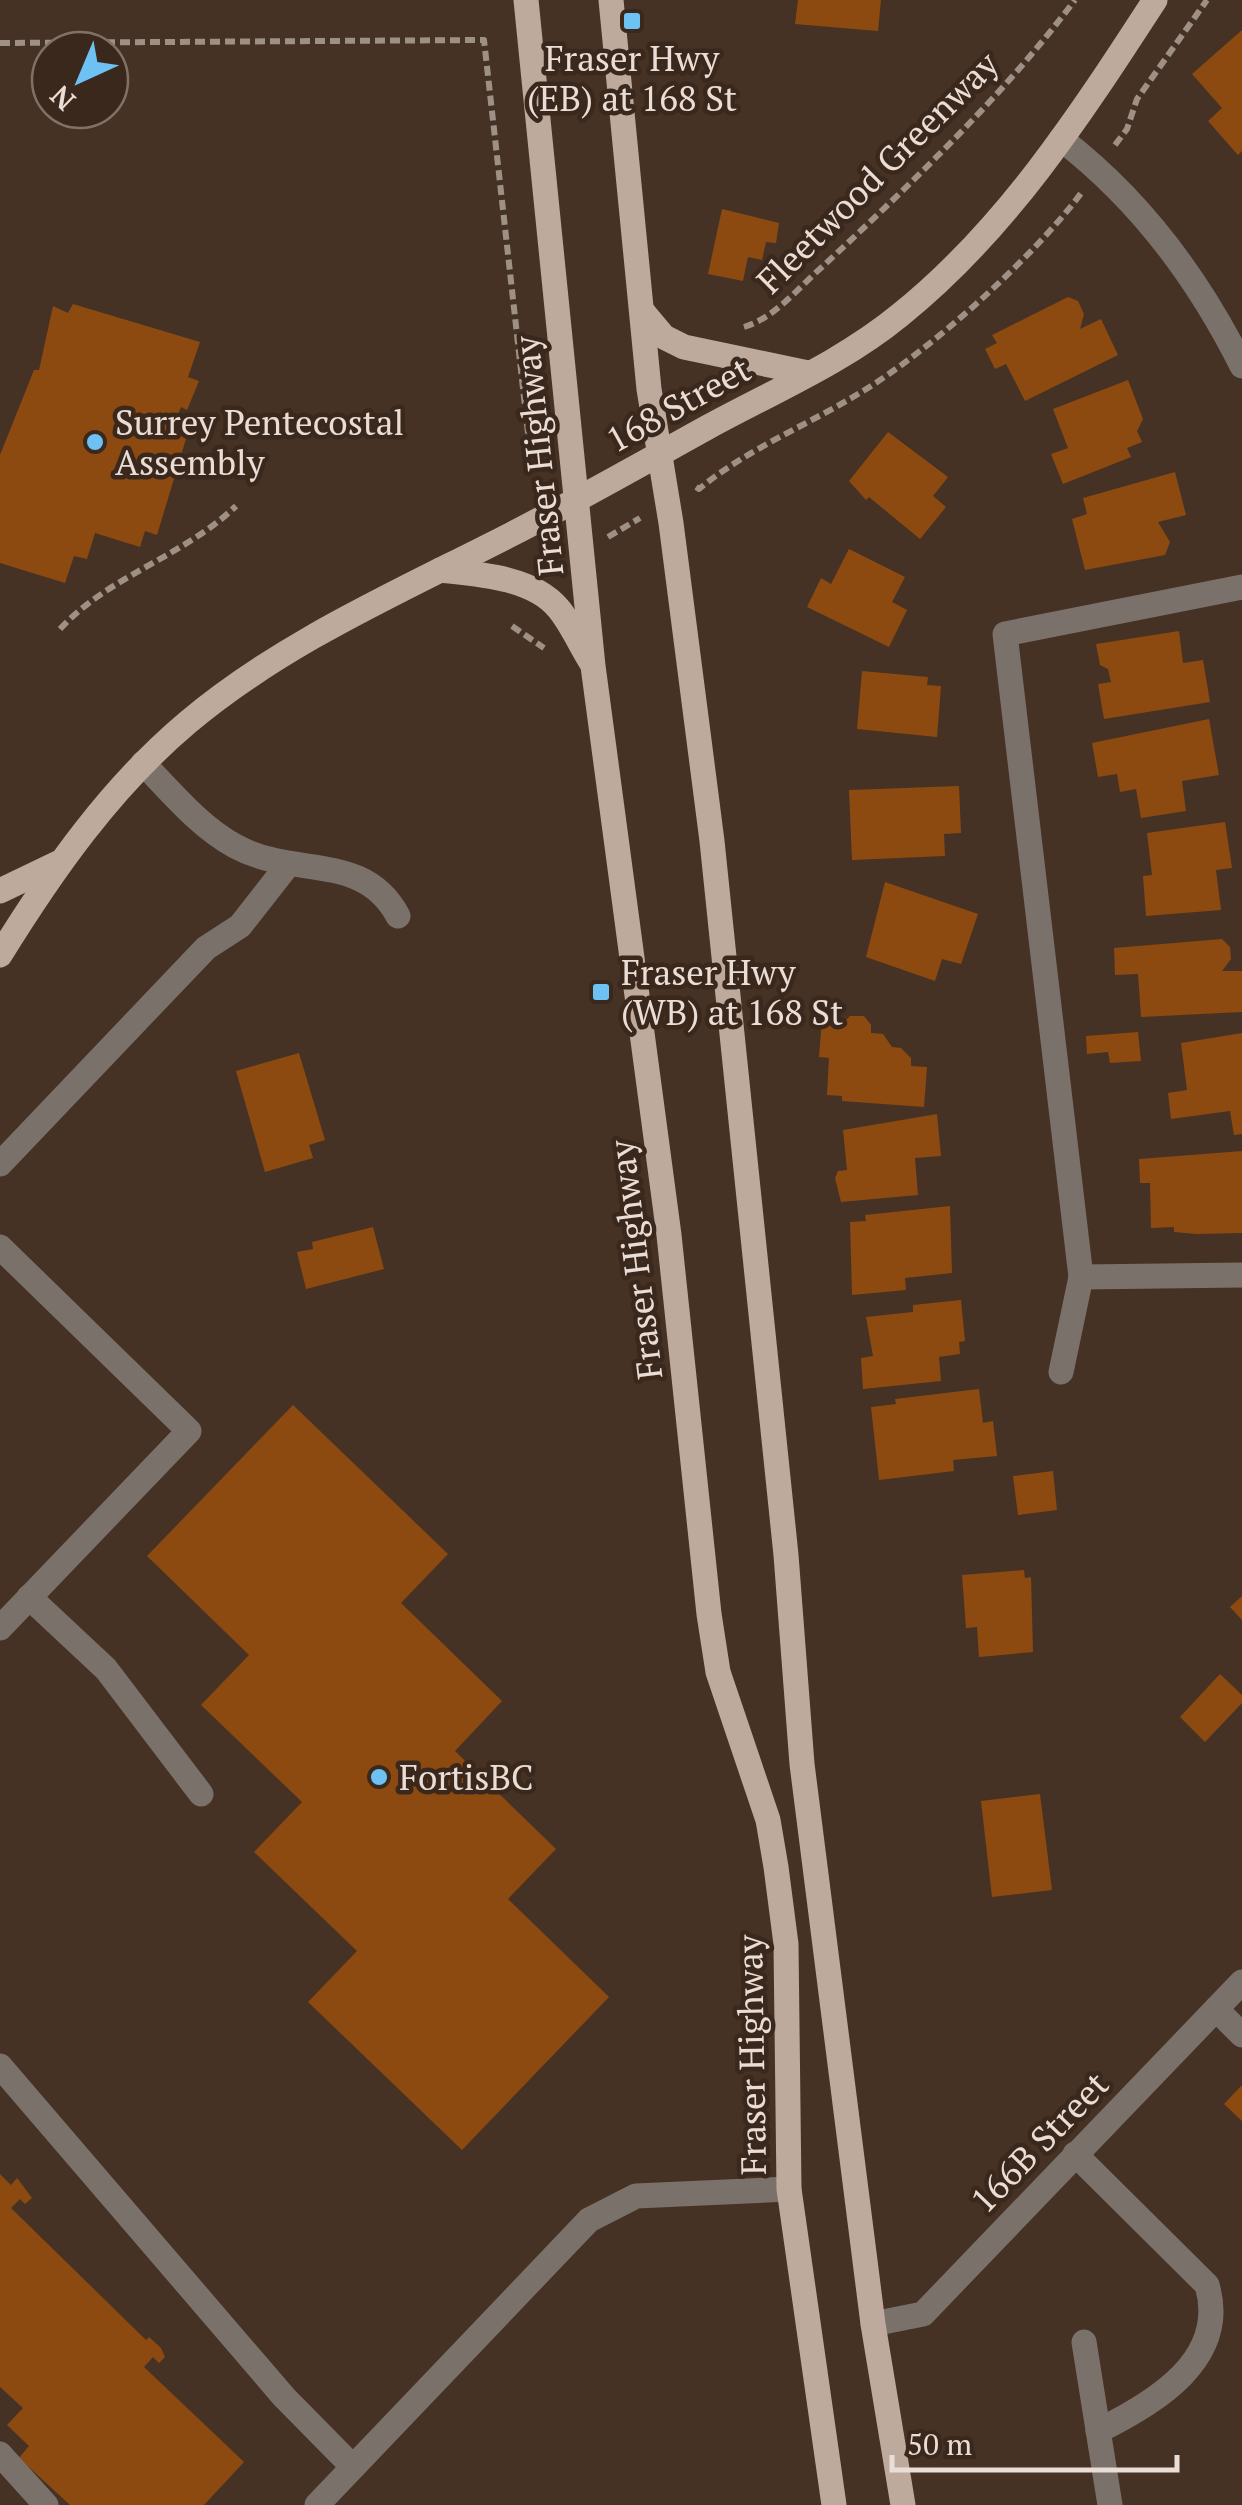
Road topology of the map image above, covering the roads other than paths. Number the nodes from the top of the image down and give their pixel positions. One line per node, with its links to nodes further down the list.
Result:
1 (526, 0): 9 (main road, Fraser Highway)
2 (611, 0): 5 (main road)
3 (1155, 0): 4 (main road, 168 Street)
4 (1061, 139): 6 (street); 7 (main road, 168 Street)
5 (643, 312): 7 (main road); 8 (main road)
6 (1242, 366)
7 (808, 373): 8 (main road, 168 Street)
8 (660, 454): 9 (main road, 168 Street); 33 (main road)
9 (577, 500): 10 (main road, 168 Street); 12 (main road, Fraser Highway)
10 (440, 570): 12 (main road); 13 (main road, 168 Street)
11 (1242, 587): 22 (street)
12 (593, 666): 32 (main road, Fraser Highway)
13 (144, 763): 14 (main road, 168 Street); 15 (street)
14 (63, 860): 16 (main road); 18 (main road, 168 Street)
15 (286, 866): 17 (street); 19 (street)
16 (0, 891)
17 (398, 916)
18 (0, 955)
19 (0, 1164)
20 (0, 1247): 24 (street)
21 (1242, 1275): 22 (street)
22 (1081, 1276): 23 (street)
23 (1061, 1372)
24 (29, 1597): 25 (street); 26 (street)
25 (0, 1628)
26 (201, 1794)
27 (1242, 1982): 28 (street, 166B Street)
28 (1216, 2009): 29 (street); 31 (street, 166B Street)
29 (1242, 2036)
30 (0, 2066): 37 (street)
31 (1075, 2154): 33 (street, 166B Street); 35 (street)
32 (788, 2189): 37 (street); 40 (main road, Fraser Highway)
33 (873, 2324): 41 (main road)
34 (1084, 2342): 35 (street)
35 (1098, 2432): 42 (street)
36 (0, 2454): 38 (street)
37 (353, 2467): 39 (street)
38 (46, 2505)
39 (317, 2505)
40 (834, 2505)
41 (903, 2505)
42 (1110, 2505)

